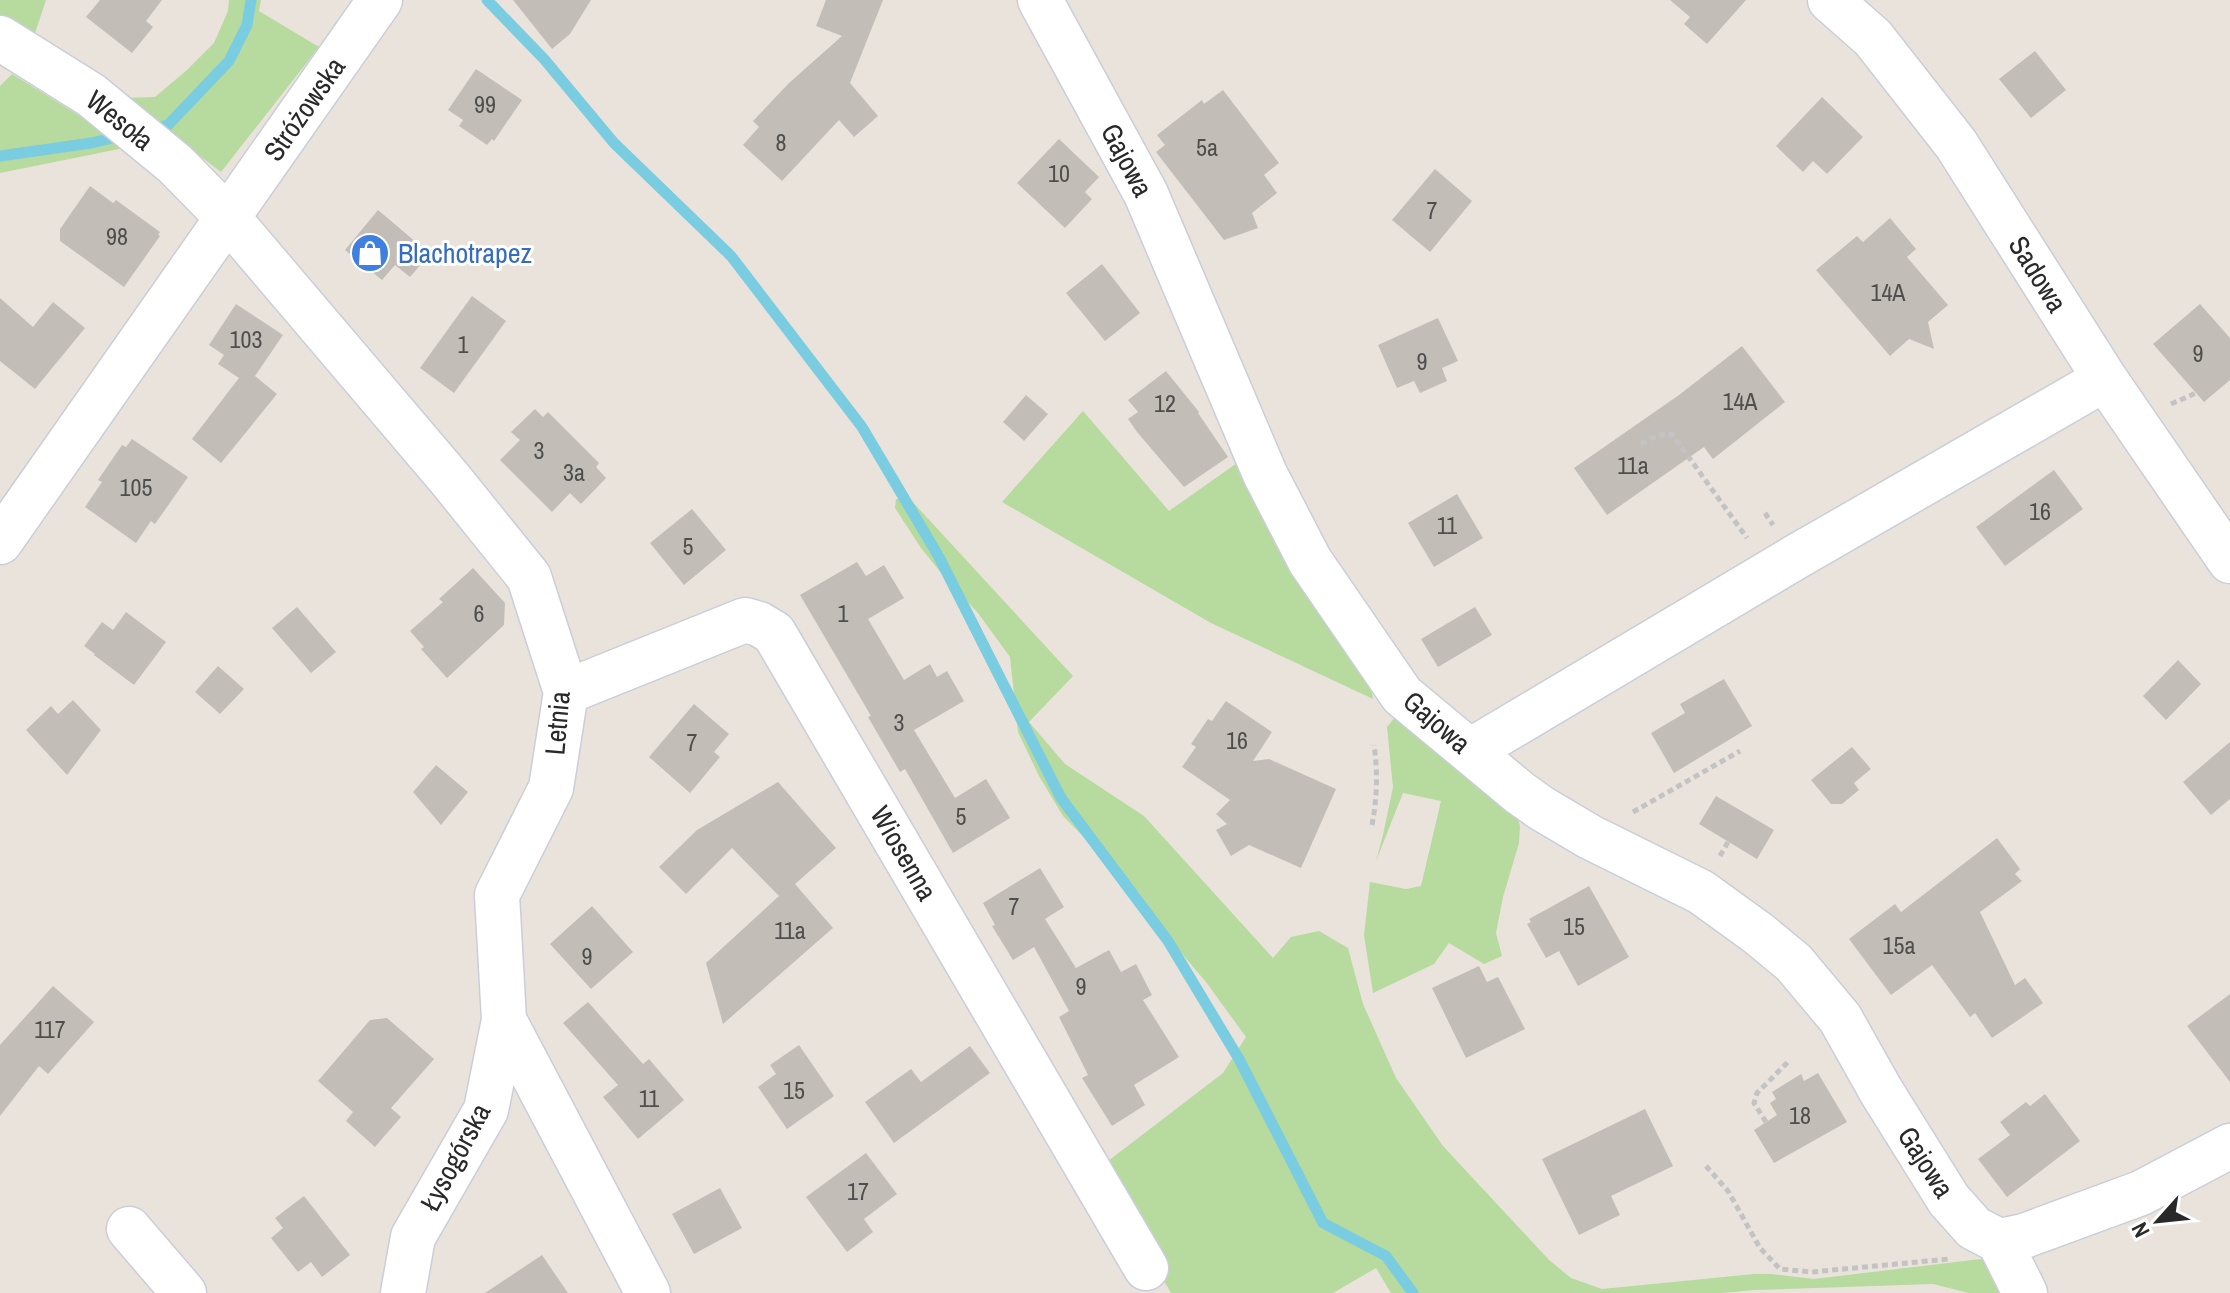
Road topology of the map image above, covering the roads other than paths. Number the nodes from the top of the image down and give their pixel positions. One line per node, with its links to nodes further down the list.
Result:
1 (380, 0): 5 (street, Stróżowska)
2 (1040, 0): 10 (street, Gajowa)
3 (1830, 0): 6 (street, Sadowa)
4 (0, 38): 5 (street, Wesoła)
5 (228, 218): 7 (street, Stróżowska); 9 (street, Letnia)
6 (2105, 379): 8 (street, Sadowa); 10 (street)
7 (0, 542)
8 (2230, 561)
9 (566, 692): 11 (street, Letnia); 15 (street, Wiosenna)
10 (1470, 751): 14 (street, Gajowa)
11 (504, 1020): 17 (street, Łysogórska); 18 (street, Letnia)
12 (2230, 1146): 14 (street)
13 (129, 1229): 16 (street)
14 (1999, 1241): 19 (street, Gajowa)
15 (1146, 1268)
16 (184, 1293)
17 (403, 1293)
18 (648, 1293)
19 (2025, 1293)

